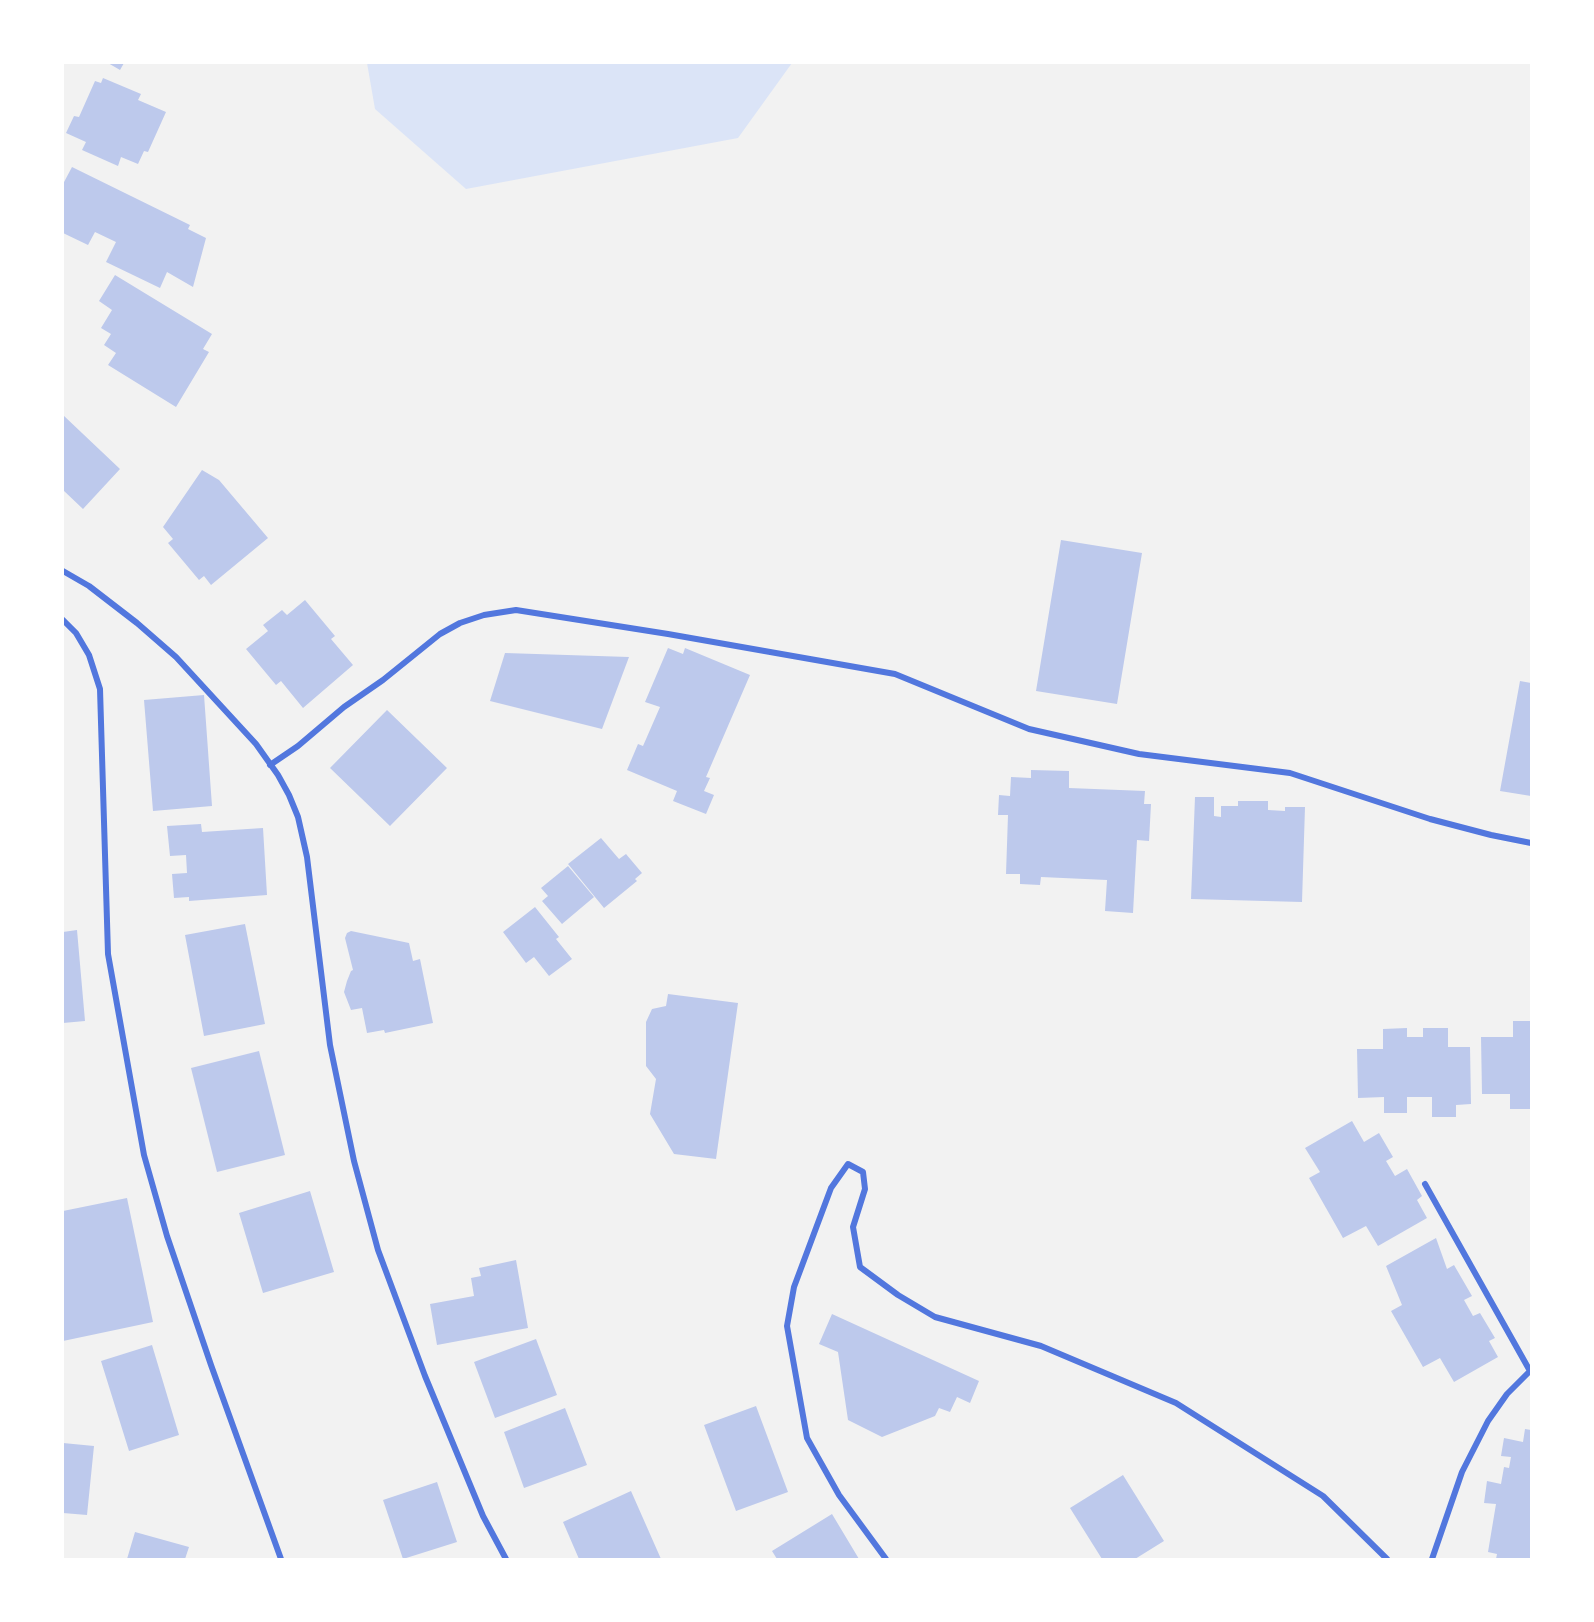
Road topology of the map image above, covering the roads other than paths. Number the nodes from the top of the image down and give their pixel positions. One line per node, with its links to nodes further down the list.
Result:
1 (63, 571): 3 (street)
2 (63, 620): 7 (street)
3 (270, 765): 4 (street); 8 (street)
4 (1531, 843)
5 (1425, 1184): 6 (street)
6 (1530, 1371): 11 (street)
7 (281, 1559)
8 (506, 1559)
9 (886, 1559): 10 (street)
10 (1387, 1559)
11 (1432, 1559)

